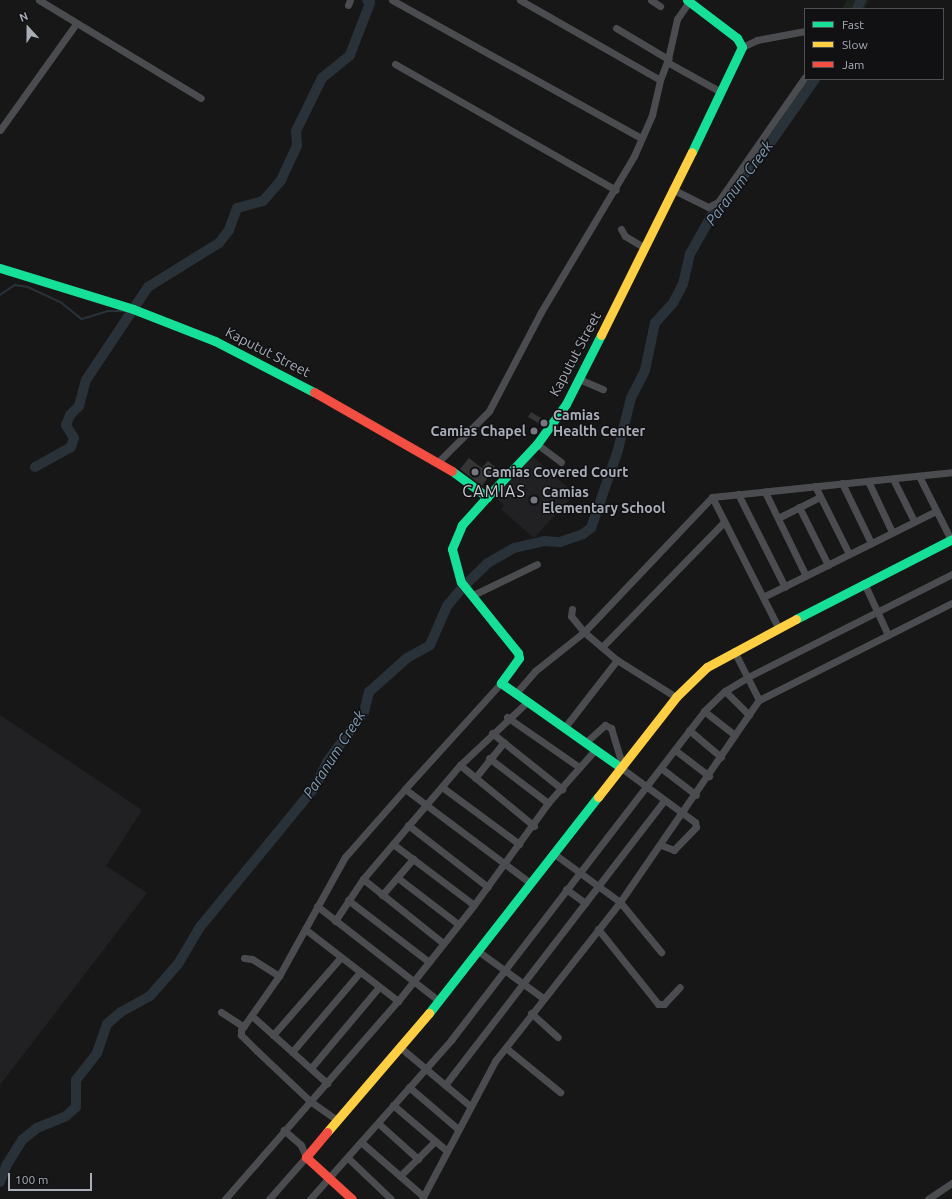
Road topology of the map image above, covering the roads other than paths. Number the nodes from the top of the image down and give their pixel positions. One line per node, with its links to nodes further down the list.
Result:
1 (39, 0): 7 (street)
2 (392, 0): 18 (street)
3 (520, 0): 14 (street)
4 (651, 0): 6 (street)
5 (688, 1): 10 (street); 11 (street)
6 (660, 6)
7 (76, 24): 16 (street); 17 (street)
8 (616, 28): 11 (street)
9 (804, 31): 10 (street)
10 (742, 46): 15 (street, Kaputut Street)
11 (667, 61): 14 (street); 15 (street)
12 (395, 64): 20 (street)
13 (804, 78): 19 (street)
14 (660, 80): 18 (street)
15 (721, 92): 19 (street, Kaputut Street)
16 (201, 98)
17 (0, 130)
18 (641, 138): 20 (street)
19 (672, 189): 22 (street, Kaputut Street)
20 (616, 190): 28 (street)
21 (621, 229): 22 (street)
22 (646, 248): 24 (street, Kaputut Street)
23 (0, 268): 28 (street, Kaputut Street)
24 (580, 379): 25 (street); 26 (street, Kaputut Street)
25 (603, 389)
26 (537, 444): 27 (street); 37 (street, Kaputut Street)
27 (561, 462)
28 (437, 463): 37 (street, Kaputut Street)
29 (952, 472): 30 (street)
30 (919, 476): 31 (street); 41 (street)
31 (893, 479): 32 (street); 43 (street)
32 (868, 481): 33 (street); 45 (street)
33 (842, 484): 34 (street); 47 (street)
34 (815, 486): 35 (street); 39 (street)
35 (764, 492): 36 (street); 42 (street)
36 (738, 494): 38 (street); 54 (street)
37 (487, 497): 55 (street)
38 (712, 497): 44 (street); 61 (street)
39 (820, 497): 40 (street); 48 (street)
40 (799, 507): 42 (street); 50 (street)
41 (936, 511): 43 (street); 46 (street)
42 (778, 518): 52 (street)
43 (914, 521): 45 (street)
44 (724, 522): 56 (street); 63 (street)
45 (892, 532): 47 (street)
46 (952, 540): 53 (street)
47 (871, 543): 48 (street)
48 (849, 554): 50 (street)
49 (538, 564): 55 (street)
50 (828, 565): 52 (street)
51 (952, 574): 59 (street)
52 (806, 576): 54 (street)
53 (864, 583): 59 (street); 60 (street)
54 (785, 587): 56 (street)
55 (471, 594): 67 (street)
56 (764, 597): 60 (street)
57 (952, 602): 62 (street)
58 (572, 609): 61 (street)
59 (878, 612): 62 (street); 66 (street)
60 (778, 628): 64 (street)
61 (584, 632): 63 (street); 69 (street)
62 (888, 635): 71 (street)
63 (602, 646): 65 (street)
64 (734, 650): 66 (street); 70 (street)
65 (617, 660): 70 (street); 76 (street)
66 (748, 678): 68 (street); 71 (street)
67 (501, 683): 69 (street); 94 (street)
68 (725, 691): 73 (street); 74 (street)
69 (516, 693): 72 (street)
70 (676, 696): 87 (street)
71 (760, 700): 74 (street)
72 (527, 702): 75 (street); 76 (street)
73 (704, 711): 77 (street); 79 (street)
74 (749, 715): 79 (street)
75 (508, 717): 78 (street); 88 (street)
76 (565, 726): 81 (street)
77 (689, 730): 82 (street); 84 (street)
78 (492, 733): 80 (street); 86 (street)
79 (735, 735): 84 (street)
80 (504, 742): 85 (street); 95 (street)
81 (585, 743): 83 (street); 87 (street)
82 (675, 750): 89 (street); 90 (street)
83 (594, 751): 87 (street); 88 (street)
84 (721, 757): 90 (street)
85 (489, 758): 91 (street); 98 (street)
86 (460, 765): 91 (street); 93 (street)
87 (621, 765): 92 (street); 106 (street)
88 (579, 767): 95 (street)
89 (661, 768): 92 (street); 96 (street)
90 (709, 776): 96 (street)
91 (475, 778): 102 (street)
92 (646, 786): 97 (street); 109 (street)
93 (442, 787): 99 (street); 104 (street)
94 (405, 789): 99 (street); 121 (street)
95 (562, 789): 98 (street)
96 (696, 795): 100 (street)
97 (664, 801): 100 (street); 114 (street)
98 (548, 804): 102 (street)
99 (425, 806): 101 (street); 108 (street)
100 (683, 814): 105 (street); 105 (street)
101 (408, 825): 103 (street); 113 (street)
102 (534, 826): 104 (street)
103 (393, 844): 107 (street); 111 (street)
104 (519, 844): 108 (street)
105 (661, 845): 118 (street)
106 (553, 853): 109 (street); 112 (street)
107 (413, 859): 110 (street); 120 (street)
108 (504, 863): 112 (street); 113 (street)
109 (579, 873): 114 (street); 115 (street)
110 (398, 878): 116 (street); 123 (street)
111 (363, 879): 116 (street); 117 (street)
112 (530, 883): 127 (street)
113 (488, 887): 120 (street)
114 (600, 888): 118 (street); 119 (street)
115 (566, 889): 119 (street); 132 (street)
116 (382, 895): 126 (street)
117 (348, 900): 122 (street); 131 (street)
118 (620, 902): 125 (street); 128 (street)
119 (585, 903): 136 (street)
120 (474, 905): 123 (street)
121 (317, 906): 122 (street); 124 (street)
122 (335, 921): 135 (street)
123 (458, 924): 126 (street)
124 (305, 929): 129 (street); 134 (street)
125 (598, 929): 138 (street); 139 (street)
126 (443, 943): 131 (street)
127 (478, 951): 132 (street); 141 (street)
128 (661, 952)
129 (341, 957): 133 (street); 146 (street)
130 (244, 958): 134 (street)
131 (429, 962): 135 (street)
132 (504, 970): 136 (street); 152 (street)
133 (360, 972): 137 (street); 150 (street)
134 (279, 976): 144 (street)
135 (413, 981): 140 (street); 141 (street)
136 (525, 984): 139 (street); 154 (street)
137 (379, 987): 140 (street); 151 (street)
138 (680, 987)
139 (543, 998): 143 (street)
140 (398, 1001): 153 (street)
141 (439, 1002): 148 (street)
142 (221, 1012): 145 (street)
143 (532, 1013): 147 (street); 149 (street)
144 (252, 1016): 145 (street); 146 (street)
145 (244, 1027): 157 (street)
146 (273, 1035): 150 (street)
147 (558, 1037)
148 (401, 1048): 152 (street); 160 (street)
149 (506, 1048): 156 (street); 159 (street)
150 (292, 1052): 151 (street)
151 (311, 1068): 153 (street)
152 (425, 1069): 154 (street); 155 (street)
153 (327, 1083): 157 (street)
154 (445, 1085): 159 (street)
155 (409, 1087): 158 (street); 162 (street)
156 (560, 1092)
157 (311, 1102): 160 (street); 163 (street)
158 (393, 1105): 161 (street); 164 (street)
159 (470, 1106): 162 (street)
160 (336, 1120): 167 (street)
161 (378, 1123): 165 (street); 169 (street)
162 (458, 1129): 166 (street)
163 (284, 1130): 167 (street); 175 (street)
164 (435, 1141): 166 (street); 169 (street)
165 (361, 1142): 168 (street); 170 (street)
166 (447, 1151): 174 (street)
167 (306, 1157): 171 (street); 176 (street)
168 (348, 1158): 171 (street); 178 (street)
169 (418, 1159): 170 (street)
170 (400, 1176): 174 (street)
171 (330, 1178): 173 (street); 177 (street)
172 (952, 1183): 179 (street)
173 (312, 1198)
174 (423, 1198)
175 (225, 1199)
176 (269, 1199)
177 (352, 1199)
178 (392, 1199)
179 (928, 1199)

